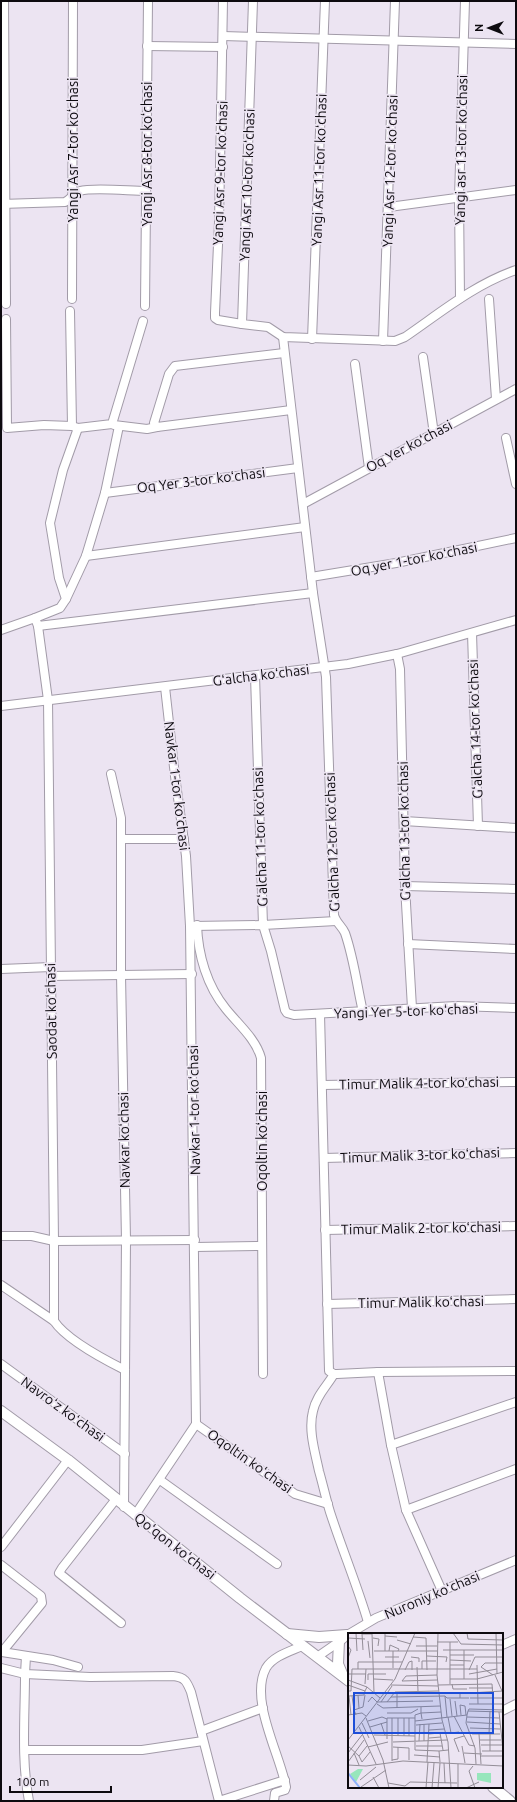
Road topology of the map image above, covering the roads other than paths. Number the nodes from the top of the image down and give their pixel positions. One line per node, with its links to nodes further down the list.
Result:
1 (4, 1): 21 (street)
2 (73, 1): 19 (street, Yangi Asr 7-tor koʻchasi)
3 (148, 1): 15 (street, Yangi Asr 8-tor koʻchasi)
4 (223, 1): 9 (street, Yangi Asr 9-tor koʻchasi)
5 (253, 1): 10 (street, Yangi Asr 10-tor koʻchasi)
6 (325, 1): 11 (street, Yangi Asr 11-tor koʻchasi)
7 (395, 1): 12 (street, Yangi Asr 12-tor koʻchasi)
8 (465, 1): 13 (street, Yangi asr 13-tor koʻchasi)
9 (223, 36): 10 (street); 16 (street, Yangi Asr 9-tor koʻchasi)
10 (252, 37): 11 (street); 32 (street, Yangi Asr 10-tor koʻchasi)
11 (324, 39): 12 (street); 34 (street, Yangi Asr 11-tor koʻchasi)
12 (394, 41): 13 (street); 22 (street, Yangi Asr 12-tor koʻchasi)
13 (464, 43): 14 (street); 20 (street, Yangi asr 13-tor koʻchasi)
14 (516, 44)
15 (147, 46): 16 (street); 18 (street, Yangi Asr 8-tor koʻchasi)
16 (223, 47): 32 (street, Yangi Asr 9-tor koʻchasi)
17 (516, 190): 20 (street)
18 (146, 191): 19 (street); 28 (street, Yangi Asr 8-tor koʻchasi)
19 (72, 196): 21 (street); 25 (street, Yangi Asr 7-tor koʻchasi)
20 (459, 197): 22 (street); 24 (street, Yangi asr 13-tor koʻchasi)
21 (3, 204): 27 (street)
22 (388, 207): 35 (street, Yangi Asr 12-tor koʻchasi)
23 (516, 270): 24 (street)
24 (460, 298): 35 (street)
25 (72, 299)
26 (489, 299): 40 (street)
27 (6, 304)
28 (145, 306)
29 (70, 311): 43 (street)
30 (6, 319): 43 (street)
31 (143, 321): 42 (street)
32 (242, 324): 33 (street)
33 (283, 337): 34 (street); 36 (street)
34 (312, 339): 35 (street)
35 (383, 341)
36 (284, 353): 41 (street); 44 (street)
37 (424, 357): 45 (street)
38 (355, 364): 48 (street)
39 (516, 389): 40 (street, Oq Yer koʻchasi)
40 (496, 399): 45 (street, Oq Yer koʻchasi)
41 (291, 410): 44 (street); 47 (street)
42 (115, 425): 43 (street); 44 (street); 50 (street)
43 (75, 427): 57 (street)
44 (157, 427)
45 (434, 434): 48 (street, Oq Yer koʻchasi)
46 (506, 438): 49 (street)
47 (298, 468): 50 (street, Oq Yer 3-tor koʻchasi); 51 (street)
48 (369, 468): 51 (street, Oq Yer koʻchasi)
49 (516, 484)
50 (105, 493): 54 (street)
51 (303, 504): 52 (street)
52 (305, 527): 54 (street); 55 (street)
53 (516, 538): 55 (street, Oq yer 1-tor koʻchasi)
54 (86, 556): 57 (street)
55 (311, 577): 56 (street)
56 (312, 593): 60 (street); 64 (street)
57 (66, 599): 58 (street)
58 (35, 618): 60 (street, Saodat koʻchasi); 61 (street)
59 (516, 620): 62 (street, Gʻalcha koʻchasi)
60 (38, 626): 67 (street, Saodat koʻchasi)
61 (1, 630)
62 (472, 633): 63 (street, Gʻalcha koʻchasi); 71 (street, Gʻalcha 14-tor koʻchasi)
63 (397, 654): 64 (street, Gʻalcha koʻchasi); 70 (street, Gʻalcha 13-tor koʻchasi)
64 (325, 667): 65 (street, Gʻalcha koʻchasi); 77 (street, Gʻalcha 12-tor koʻchasi)
65 (255, 676): 66 (street, Gʻalcha koʻchasi); 78 (street, Gʻalcha 11-tor koʻchasi)
66 (165, 687): 67 (street, Gʻalcha koʻchasi); 73 (street, Navkar 1-tor koʻchasi)
67 (48, 700): 68 (street, Gʻalcha koʻchasi); 82 (street, Saodat koʻchasi)
68 (1, 706)
69 (111, 774): 74 (street, Navkar koʻchasi)
70 (404, 821): 71 (street); 75 (street, Gʻalcha 13-tor koʻchasi)
71 (478, 826): 72 (street)
72 (516, 828)
73 (184, 838): 74 (street); 79 (street, Navkar 1-tor koʻchasi)
74 (121, 839): 85 (street, Navkar koʻchasi)
75 (405, 886): 76 (street); 80 (street, Gʻalcha 13-tor koʻchasi)
76 (516, 889)
77 (336, 921): 78 (street, Gʻalcha 11-tor koʻchasi); 89 (street, Gʻalcha 12-tor koʻchasi)
78 (263, 925): 79 (street); 90 (street, Yangi Yer 5-tor koʻchasi)
79 (194, 926): 84 (street, Navkar 1-tor koʻchasi); 101 (street, Oqoltin koʻchasi)
80 (408, 944): 81 (street); 87 (street, Gʻalcha 13-tor koʻchasi)
81 (516, 949)
82 (51, 967): 83 (street); 86 (street, Saodat koʻchasi)
83 (1, 969)
84 (192, 974): 85 (street); 100 (street, Navkar 1-tor koʻchasi)
85 (121, 975): 86 (street); 98 (street, Navkar koʻchasi)
86 (51, 976): 99 (street, Saodat koʻchasi)
87 (412, 1008): 88 (street, Yangi Yer 5-tor koʻchasi); 89 (street, Yangi Yer 5-tor koʻchasi)
88 (516, 1008)
89 (362, 1012): 90 (street, Yangi Yer 5-tor koʻchasi)
90 (320, 1014): 92 (street)
91 (516, 1082): 92 (street, Timur Malik 4-tor koʻchasi)
92 (322, 1085): 94 (street)
93 (516, 1153): 94 (street, Timur Malik 3-tor koʻchasi)
94 (324, 1158): 96 (street)
95 (516, 1226): 96 (street, Timur Malik 2-tor koʻchasi)
96 (326, 1230): 104 (street)
97 (1, 1236): 99 (street)
98 (126, 1240): 99 (street); 100 (street); 107 (street, Navkar koʻchasi)
99 (54, 1241): 105 (street, Saodat koʻchasi)
100 (195, 1244): 101 (street); 114 (street, Navkar 1-tor koʻchasi)
101 (262, 1246): 110 (street, Oqoltin koʻchasi)
102 (1, 1285): 105 (street)
103 (516, 1299): 104 (street, Timur Malik koʻchasi)
104 (327, 1304): 111 (street)
105 (54, 1321): 107 (street)
106 (1, 1364): 116 (street, Navroʻz koʻchasi)
107 (125, 1370): 116 (street, Navkar koʻchasi)
108 (516, 1371): 109 (street)
109 (378, 1372): 111 (street); 115 (street)
110 (263, 1374)
111 (336, 1374): 121 (street)
112 (516, 1402): 115 (street)
113 (1, 1411): 117 (main road, Qoʻqon koʻchasi)
114 (196, 1424): 119 (street); 121 (street, Oqoltin koʻchasi)
115 (391, 1445): 123 (street)
116 (125, 1454): 122 (street, Navkar koʻchasi)
117 (68, 1460): 120 (main road, Qoʻqon koʻchasi); 125 (street)
118 (516, 1469): 123 (street)
119 (160, 1480): 124 (street); 127 (street)
120 (116, 1499): 122 (main road, Qoʻqon koʻchasi); 131 (street)
121 (328, 1504): 130 (street)
122 (124, 1507): 124 (main road, Qoʻqon koʻchasi)
123 (406, 1510): 129 (street)
124 (135, 1515): 133 (main road, Qoʻqon koʻchasi)
125 (2, 1543)
126 (516, 1560): 129 (street, Nuroniy koʻchasi)
127 (277, 1564)
128 (1, 1565): 138 (street)
129 (442, 1591): 130 (street, Nuroniy koʻchasi)
130 (368, 1622): 132 (street, Nuroniy koʻchasi)
131 (121, 1623)
132 (351, 1633)
133 (286, 1634): 134 (main road); 137 (main road, Qoʻqon koʻchasi)
134 (348, 1635): 139 (street, Nuroniy koʻchasi); 143 (main road)
135 (516, 1639): 136 (street)
136 (503, 1645)
137 (302, 1646): 139 (main road, Qoʻqon koʻchasi); 145 (street)
138 (26, 1656): 140 (street); 142 (street)
139 (317, 1657): 143 (main road, Qoʻqon koʻchasi)
140 (78, 1667)
141 (1, 1668): 142 (street)
142 (26, 1674): 147 (street); 149 (street)
143 (346, 1678)
144 (516, 1704): 146 (street)
145 (263, 1708): 147 (street); 150 (street)
146 (503, 1710)
147 (200, 1731): 148 (street)
148 (203, 1741): 149 (street); 153 (street)
149 (25, 1750): 152 (street)
150 (285, 1780): 153 (street); 154 (street)
151 (494, 1788): 155 (main road)
152 (29, 1801)
153 (219, 1801)
154 (274, 1801)
155 (510, 1801)

